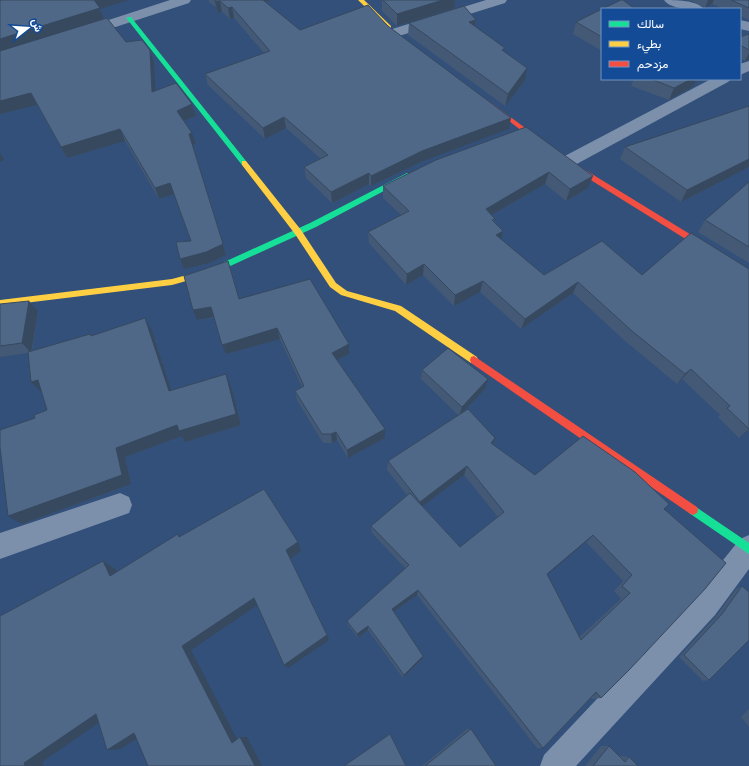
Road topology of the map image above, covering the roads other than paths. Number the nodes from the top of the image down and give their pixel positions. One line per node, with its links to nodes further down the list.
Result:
1 (184, 0): 6 (street)
2 (361, 0): 8 (street)
3 (500, 0): 8 (street)
4 (671, 0): 5 (street)
5 (693, 8)
6 (129, 18): 7 (street); 15 (street)
7 (68, 37)
8 (399, 37)
9 (721, 80): 13 (street)
10 (477, 94): 11 (street)
11 (526, 130): 12 (street); 13 (street)
12 (512, 135)
13 (566, 162): 16 (street)
14 (421, 170): 15 (street)
15 (298, 232): 17 (street); 20 (street)
16 (749, 274)
17 (0, 302)
18 (120, 505): 19 (street)
19 (0, 546)
20 (749, 548): 21 (street)
21 (555, 766)

